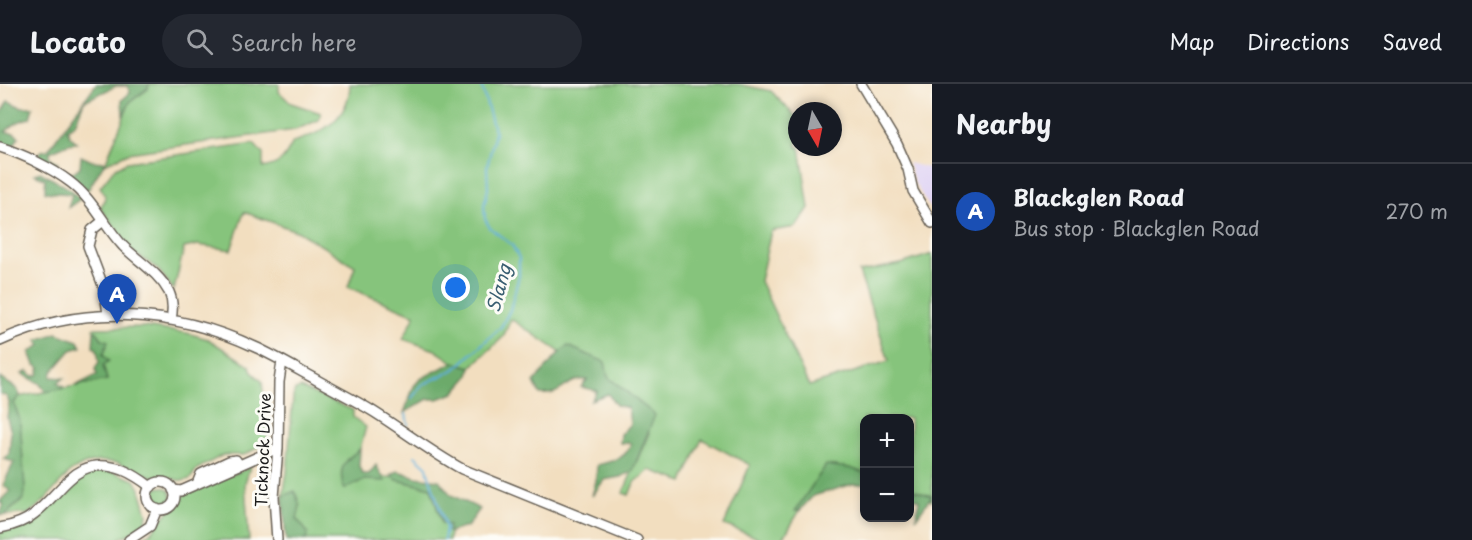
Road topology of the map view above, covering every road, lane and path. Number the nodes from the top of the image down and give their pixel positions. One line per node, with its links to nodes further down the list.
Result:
1 (861, 84): 4 (street)
2 (0, 147): 3 (street)
3 (103, 221): 5 (street); 6 (street)
4 (932, 223)
5 (108, 315): 6 (street); 7 (street)
6 (171, 319): 8 (street)
7 (0, 341)
8 (282, 361): 9 (street, Ticknock Drive); 16 (street)
9 (278, 448): 11 (street); 15 (street, Ticknock Drive)
10 (152, 487): 11 (street); 12 (street); 13 (street)
11 (173, 490): 12 (street)
12 (157, 510): 14 (street)
13 (0, 528)
14 (129, 540)
15 (277, 540)
16 (637, 540)

